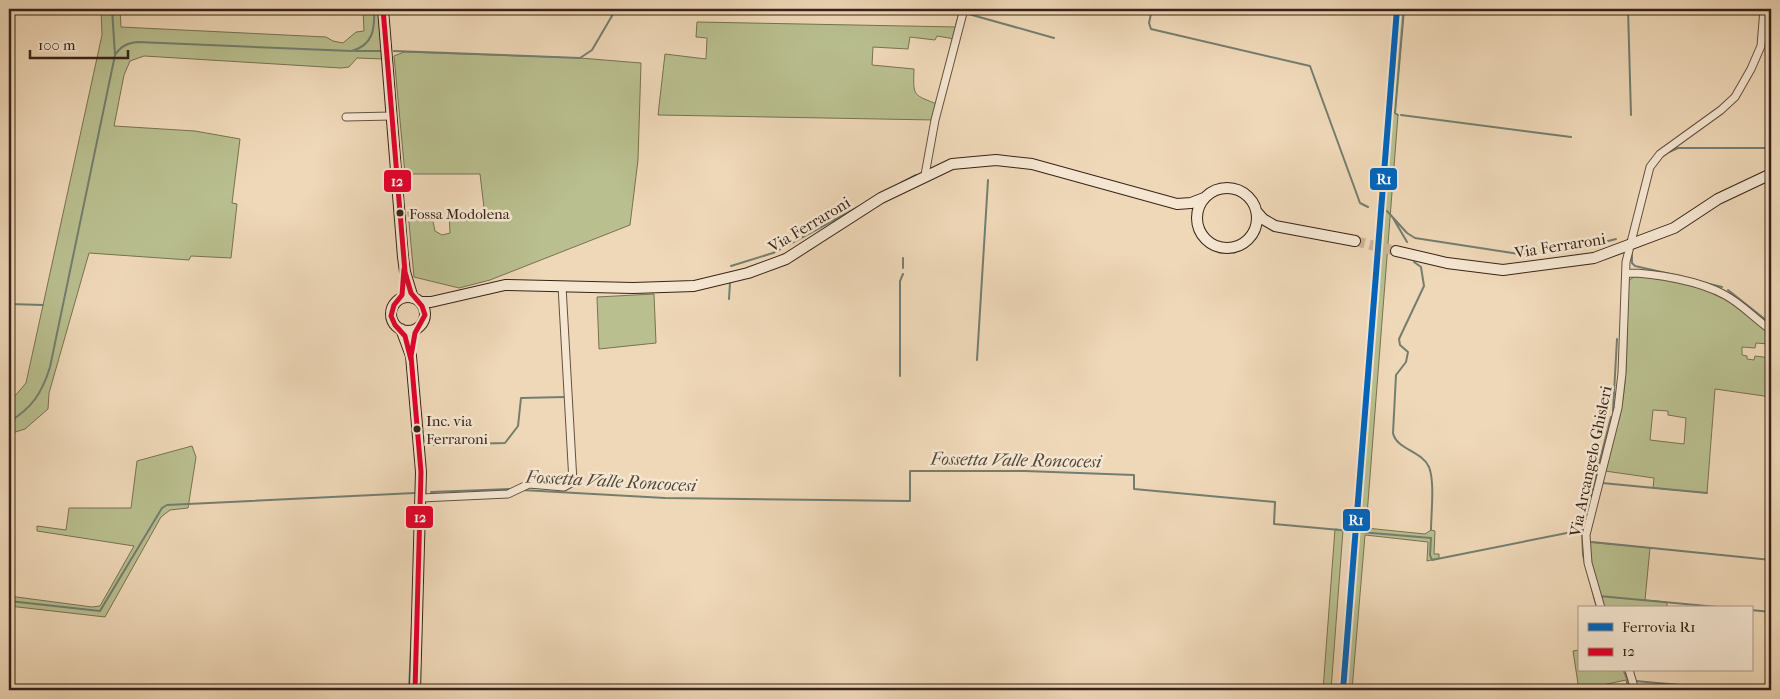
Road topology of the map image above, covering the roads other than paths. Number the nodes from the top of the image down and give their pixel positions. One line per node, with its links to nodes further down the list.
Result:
1 (383, 9): 4 (main road)
2 (964, 9): 7 (street)
3 (1764, 9): 15 (street, Via Arcangelo Ghisleri)
4 (392, 116): 5 (street); 17 (main road)
5 (346, 117)
6 (1771, 174): 15 (main road, Via Ferraroni)
7 (925, 175): 9 (main road, Via Ferraroni); 19 (main road, Via Ferraroni)
8 (1204, 198): 9 (main road, Via Ferraroni); 10 (main road); 11 (main road)
9 (1178, 204): 11 (main road, Via Ferraroni)
10 (1256, 211): 12 (main road); 13 (main road)
11 (1196, 218): 13 (main road)
12 (1275, 226): 13 (main road); 14 (main road)
13 (1253, 233)
14 (1354, 241)
15 (1630, 246): 16 (main road, Via Ferraroni); 18 (street, Via Arcangelo Ghisleri)
16 (1396, 251)
17 (404, 272): 21 (main road); 22 (main road)
18 (1627, 273): 26 (street); 29 (street, Via Arcangelo Ghisleri)
19 (562, 286): 20 (main road, Via Ferraroni); 28 (street)
20 (444, 299): 22 (main road, Via Ferraroni); 23 (main road)
21 (399, 300): 22 (main road); 24 (main road)
22 (417, 300): 23 (main road)
23 (425, 317): 25 (main road)
24 (401, 329): 25 (main road); 27 (main road)
25 (417, 329): 27 (main road)
26 (1771, 330)
27 (411, 356): 28 (main road)
28 (421, 498): 31 (main road)
29 (1600, 606)
30 (1630, 672): 32 (street)
31 (415, 690)
32 (1635, 690)

